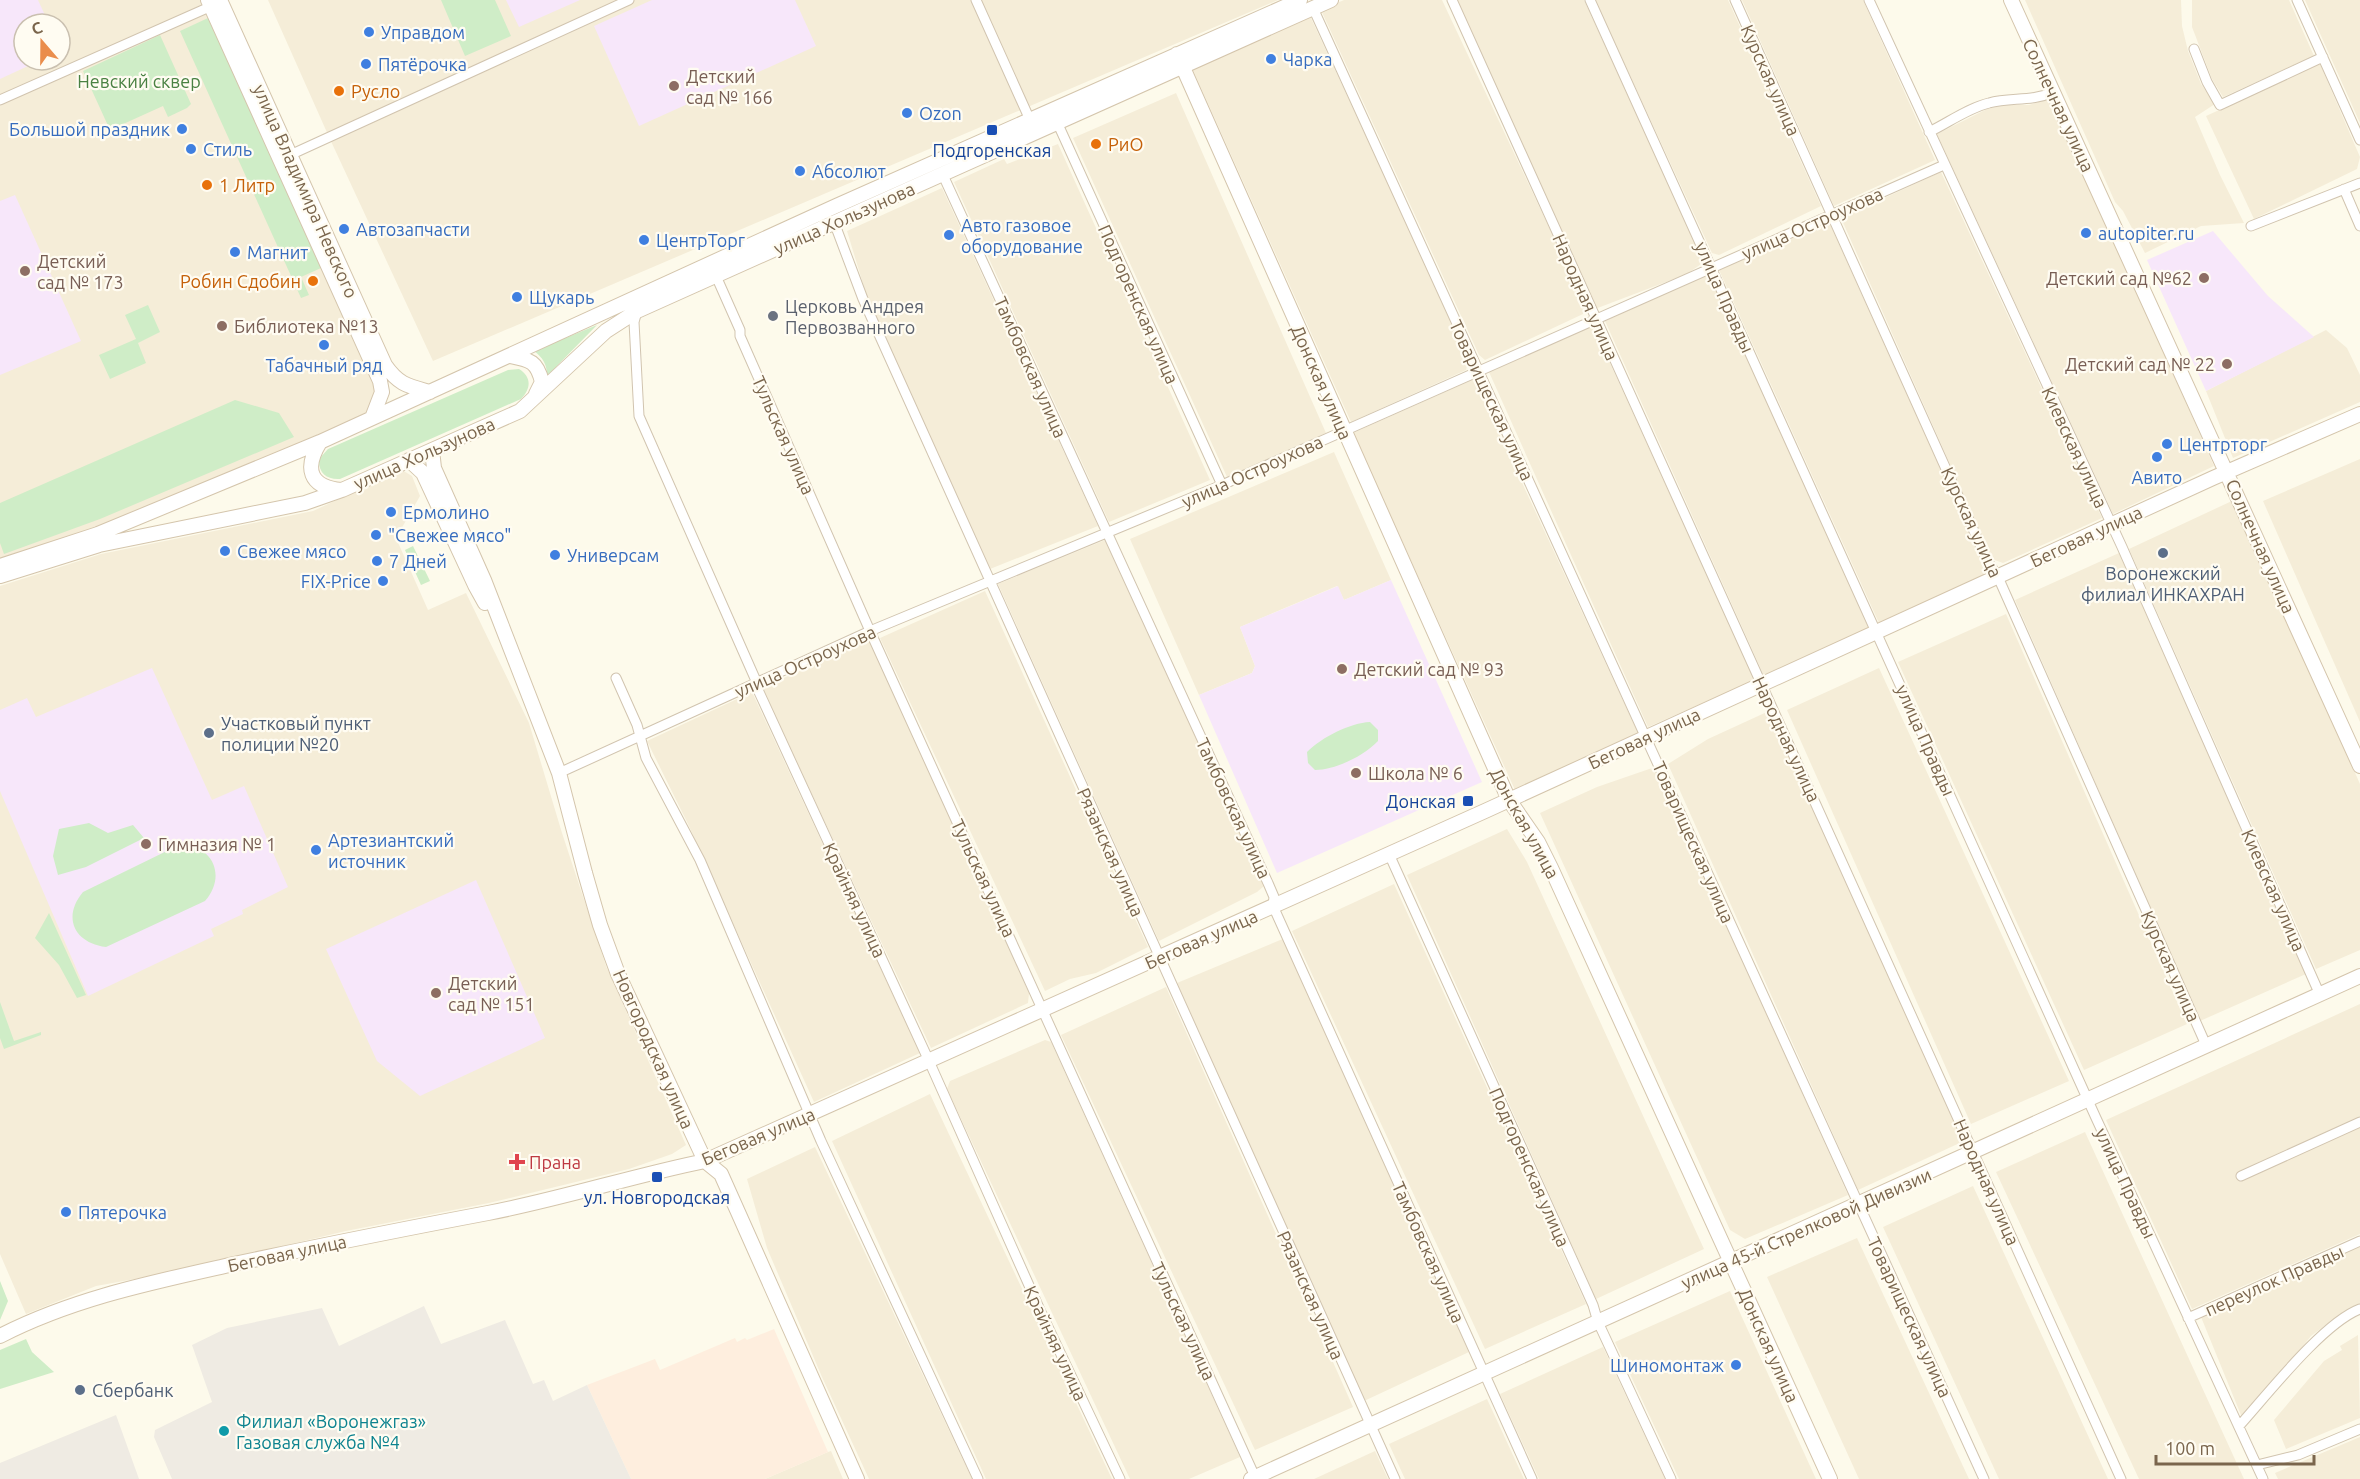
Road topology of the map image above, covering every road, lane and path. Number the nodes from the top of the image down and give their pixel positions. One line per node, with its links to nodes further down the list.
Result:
1 (629, 0): 22 (street)
2 (976, 0): 18 (street)
3 (1300, 0): 15 (street, улица Хользунова)
4 (1330, 0): 12 (street, улица Хользунова)
5 (1452, 0): 34 (street, Народная улица)
6 (1590, 0): 31 (street, улица Правды)
7 (1736, 0): 27 (street, Курская улица)
8 (1869, 0): 20 (street, Киевская улица)
9 (2011, 0): 16 (street, Солнечная улица)
10 (2297, 0): 14 (street)
11 (215, 2): 17 (street); 22 (street, улица Владимира Невского); 40 (street, улица Владимира Невского)
12 (1313, 8): 15 (street, улица Хользунова); 36 (street, Товарищеская улица)
13 (2194, 49): 14 (street)
14 (2323, 57): 21 (street)
15 (1179, 60): 18 (street, улица Хользунова); 19 (street, улица Хользунова); 41 (street, Донская улица)
16 (2053, 92): 20 (street); 45 (street, Солнечная улица)
17 (0, 100)
18 (1030, 120): 35 (street, улица Хользунова)
19 (1057, 122): 24 (street, улица Хользунова); 46 (street, Подгоренская улица)
20 (1929, 132): 23 (street, Киевская улица)
21 (2360, 140)
22 (290, 154): 37 (street, улица Владимира Невского)
23 (1944, 165): 27 (street, улица Остроухова); 49 (street, Киевская улица)
24 (942, 173): 28 (street, улица Хользунова); 51 (street, Тамбовская улица)
25 (2360, 183): 26 (street)
26 (2344, 189): 29 (street); 30 (street)
27 (1832, 215): 31 (street, улица Остроухова); 54 (street, Курская улица)
28 (834, 222): 32 (street, улица Хользунова); 55 (street, Рязанская улица)
29 (2251, 226)
30 (2360, 226)
31 (1712, 268): 34 (street, улица Остроухова); 57 (street, улица Правды)
32 (716, 276): 33 (street, улица Хользунова); 56 (street, Тульская улица)
33 (637, 310): 38 (street, улица Хользунова); 60 (street, Крайняя улица)
34 (1596, 319): 36 (street, улица Остроухова); 61 (street, Народная улица)
35 (510, 356): 37 (street, улица Хользунова); 38 (street)
36 (1479, 371): 41 (street, улица Остроухова); 63 (street, Товарищеская улица)
37 (430, 392): 40 (street, улица Хользунова)
38 (534, 398): 43 (street, улица Хользунова)
39 (2360, 414): 45 (street, Беговая улица)
40 (372, 418): 42 (street, улица Хользунова)
41 (1343, 431): 46 (street, улица Остроухова); 66 (street, Донская улица)
42 (320, 442): 47 (street); 48 (street, улица Хользунова)
43 (432, 450): 44 (street, улица Хользунова); 58 (street, Новгородская улица)
44 (409, 460): 47 (street, улица Хользунова); 58 (street, Новгородская улица)
45 (2228, 471): 49 (street, Беговая улица); 64 (street, Солнечная улица)
46 (1222, 485): 51 (street, улица Остроухова)
47 (342, 490): 50 (street, улица Хользунова)
48 (155, 510): 50 (street); 52 (street, улица Хользунова)
49 (2111, 525): 54 (street, Беговая улица); 71 (street, Киевская улица)
50 (164, 532): 53 (street, улица Хользунова)
51 (1108, 533): 55 (street, улица Остроухова); 68 (street, Тамбовская улица)
52 (0, 566)
53 (0, 576)
54 (1998, 577): 57 (street, Беговая улица); 73 (street, Курская улица)
55 (989, 580): 56 (street, улица Остроухова); 69 (street, Рязанская улица)
56 (870, 631): 60 (street, улица Остроухова); 72 (street, Тульская улица)
57 (1877, 633): 61 (street, Беговая улица); 75 (street, улица Правды)
58 (504, 635): 65 (street, Новгородская улица)
59 (616, 678): 62 (street)
60 (757, 682): 62 (street, улица Остроухова); 74 (street, Крайняя улица)
61 (1762, 684): 63 (street, Беговая улица); 78 (street, Народная улица)
62 (640, 736): 65 (street, улица Остроухова); 76 (street)
63 (1646, 736): 66 (street, Беговая улица); 81 (street, Товарищеская улица)
64 (2360, 766)
65 (559, 773): 79 (street, Новгородская улица)
66 (1509, 800): 67 (street, Беговая улица); 83 (street, Донская улица)
67 (1389, 854): 68 (street, Беговая улица); 86 (street, Подгоренская улица)
68 (1273, 906): 69 (street, Беговая улица); 88 (street, Тамбовская улица)
69 (1159, 958): 72 (street, Беговая улица); 89 (street, Рязанская улица)
70 (2360, 976): 71 (street, улица 45-й Стрелковой Дивизии)
71 (2320, 994): 73 (street, улица 45-й Стрелковой Дивизии)
72 (1044, 1010): 74 (street, Беговая улица); 93 (street, Тульская улица)
73 (2206, 1046): 75 (street, улица 45-й Стрелковой Дивизии)
74 (930, 1061): 76 (street, Беговая улица); 96 (street, Крайняя улица)
75 (2088, 1100): 78 (street, улица 45-й Стрелковой Дивизии); 85 (street, улица Правды)
76 (810, 1115): 79 (street, Беговая улица); 95 (street)
77 (2360, 1122): 80 (street)
78 (1974, 1152): 81 (street, улица 45-й Стрелковой Дивизии); 102 (street, Народная улица)
79 (705, 1161): 87 (street, Беговая улица); 94 (street, Новгородская улица)
80 (2241, 1176)
81 (1858, 1204): 83 (street, улица 45-й Стрелковой Дивизии); 101 (street, Товарищеская улица)
82 (2360, 1241): 85 (street, переулок Правды)
83 (1731, 1262): 86 (street, улица 45-й Стрелковой Дивизии); 100 (street, Донская улица)
84 (2360, 1309): 90 (street)
85 (2188, 1318): 90 (street, улица Правды)
86 (1598, 1322): 88 (street, улица 45-й Стрелковой Дивизии); 99 (street, Подгоренская улица)
87 (0, 1336)
88 (1484, 1374): 89 (street, улица 45-й Стрелковой Дивизии); 98 (street, Тамбовская улица)
89 (1370, 1425): 93 (street, улица 45-й Стрелковой Дивизии); 97 (street, Рязанская улица)
90 (2239, 1426): 92 (street, улица Правды)
91 (2360, 1429): 92 (street)
92 (2257, 1465): 103 (street, улица Правды)
93 (1254, 1478)
94 (857, 1479)
95 (978, 1479)
96 (1120, 1479)
97 (1395, 1479)
98 (1532, 1479)
99 (1671, 1479)
100 (1830, 1479)
101 (1984, 1479)
102 (2121, 1479)
103 (2263, 1479)

